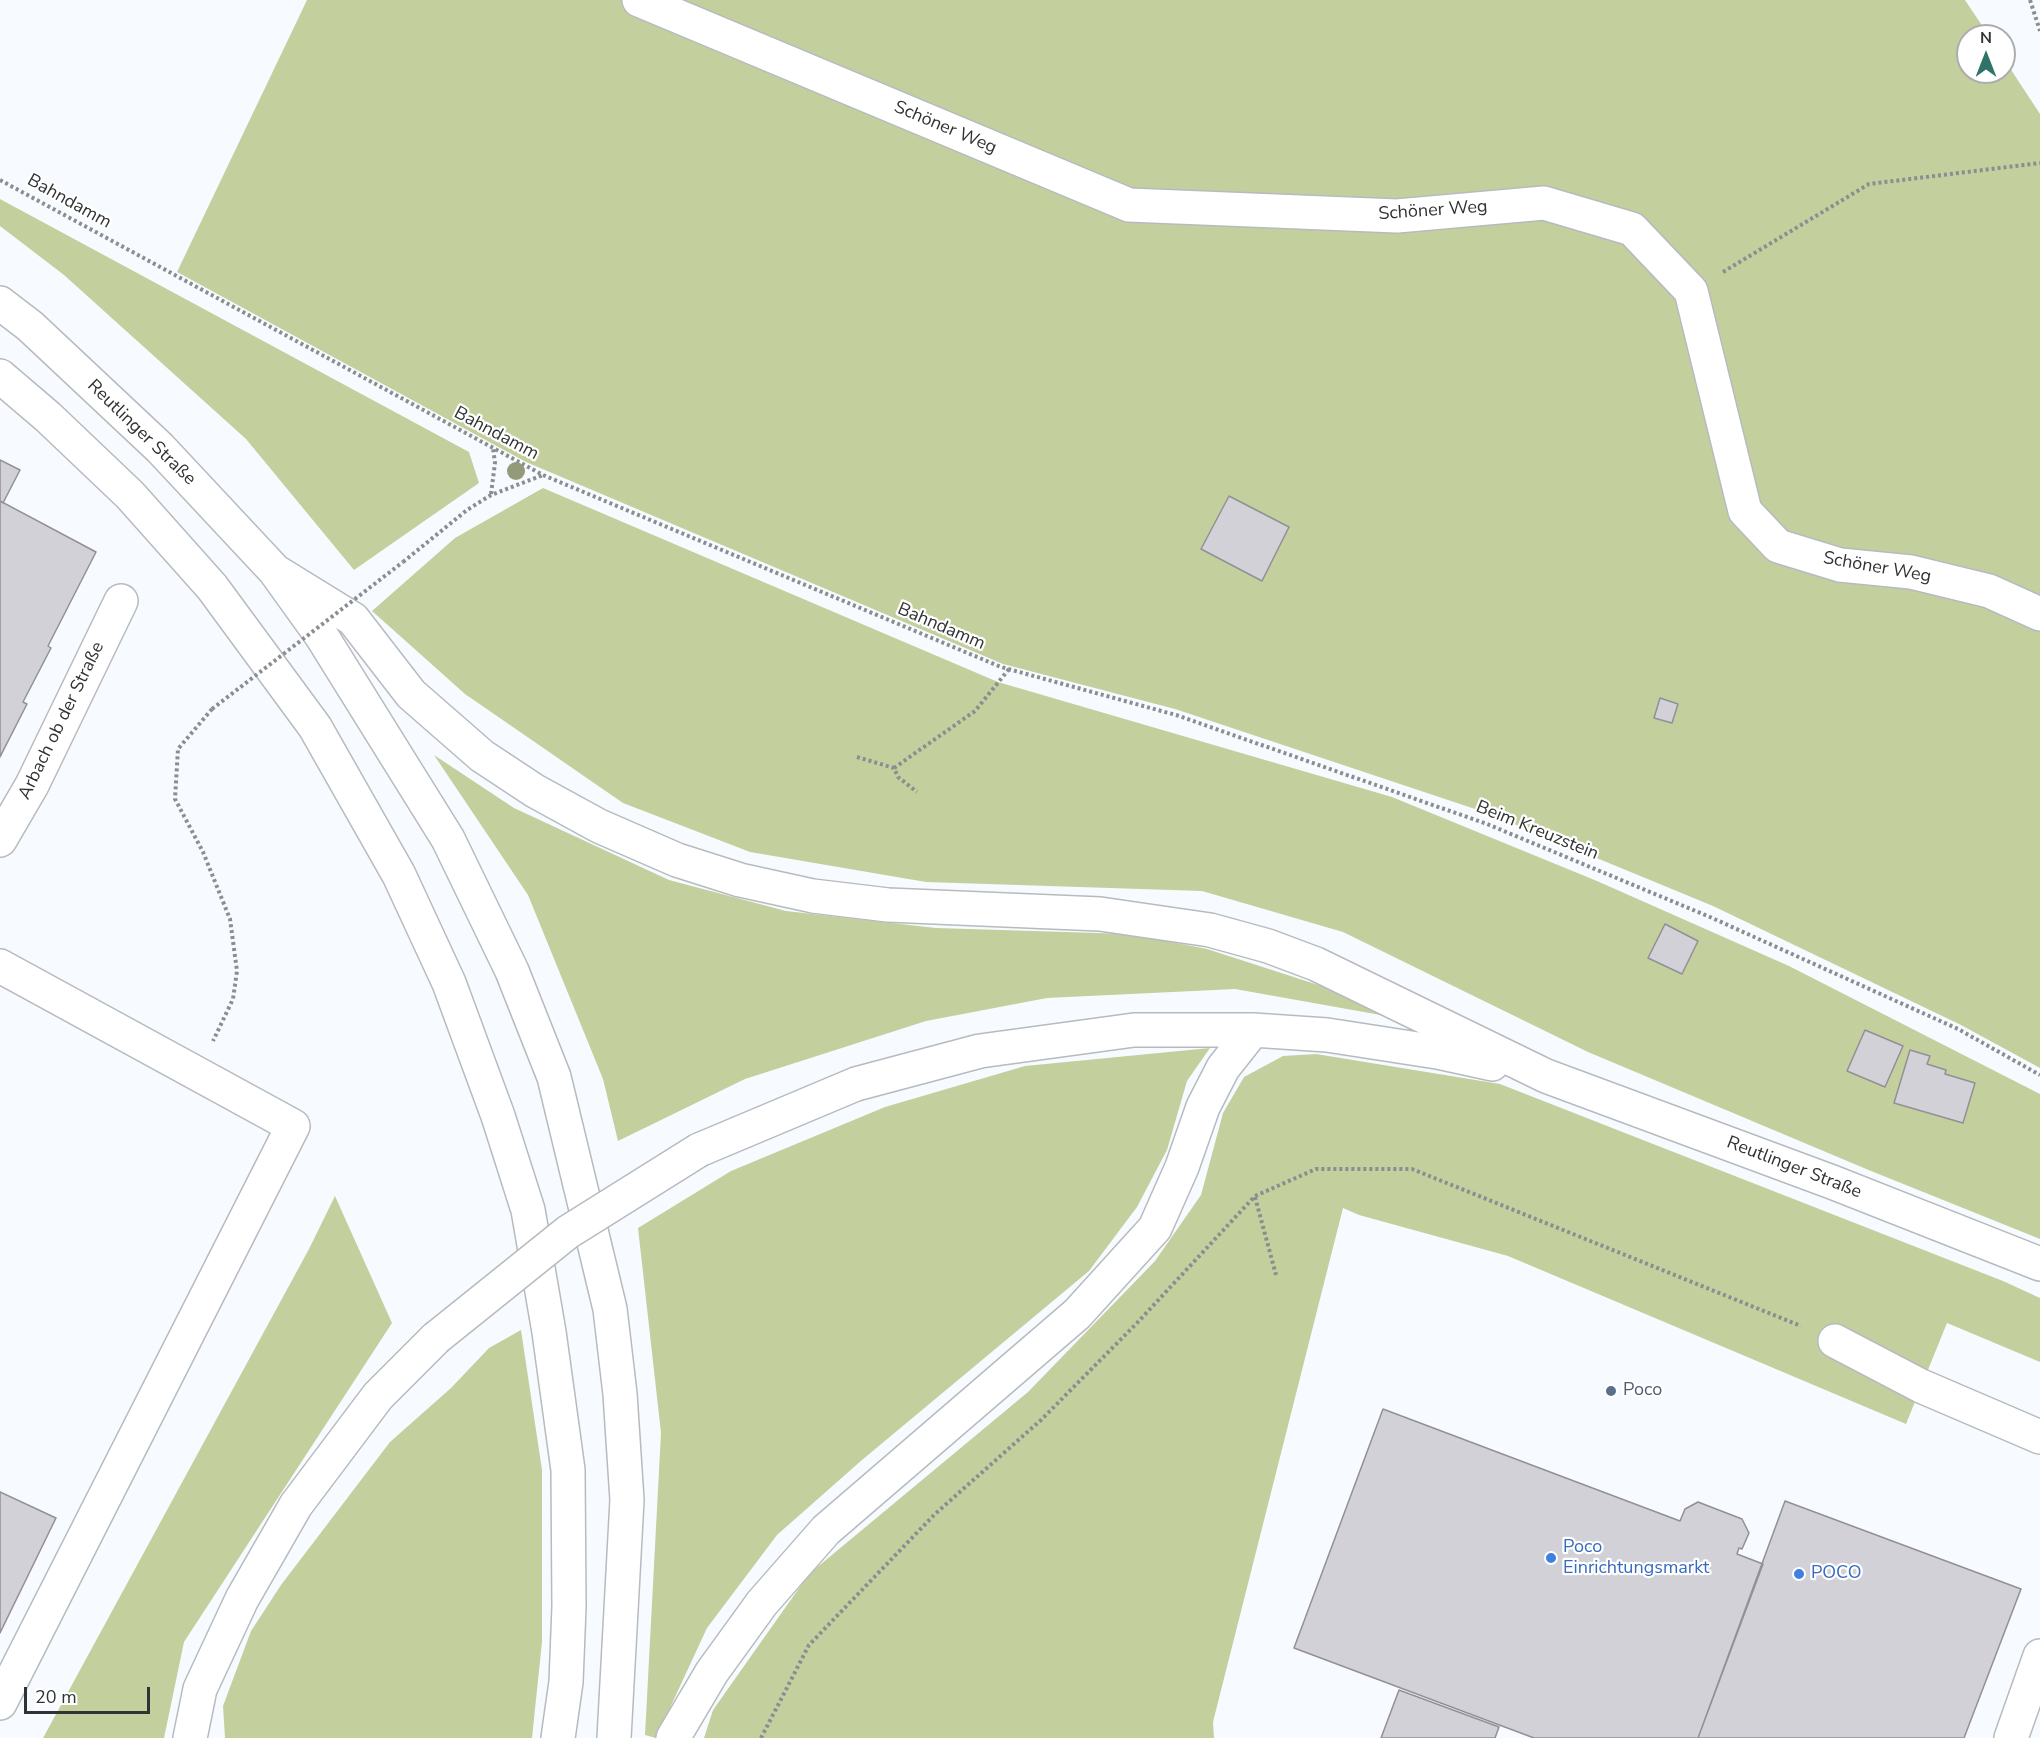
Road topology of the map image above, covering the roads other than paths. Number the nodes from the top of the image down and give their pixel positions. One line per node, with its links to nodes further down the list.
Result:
1 (639, 0): 6 (main road, Schöner Weg)
2 (0, 303): 4 (main road, Reutlinger Straße)
3 (0, 376): 17 (main road)
4 (275, 571): 10 (main road); 18 (main road)
5 (121, 601): 7 (main road, Arbach ob der Straße)
6 (2040, 614)
7 (0, 840)
8 (0, 966): 15 (main road)
9 (1253, 1030): 10 (main road); 16 (main road, bridge); 19 (main road)
10 (1546, 1076): 11 (main road, Reutlinger Straße)
11 (2040, 1264)
12 (1835, 1341): 13 (main road)
13 (2040, 1437)
14 (2040, 1656): 20 (main road)
15 (0, 1703)
16 (190, 1738)
17 (558, 1738)
18 (614, 1738)
19 (673, 1738)
20 (2011, 1738)

